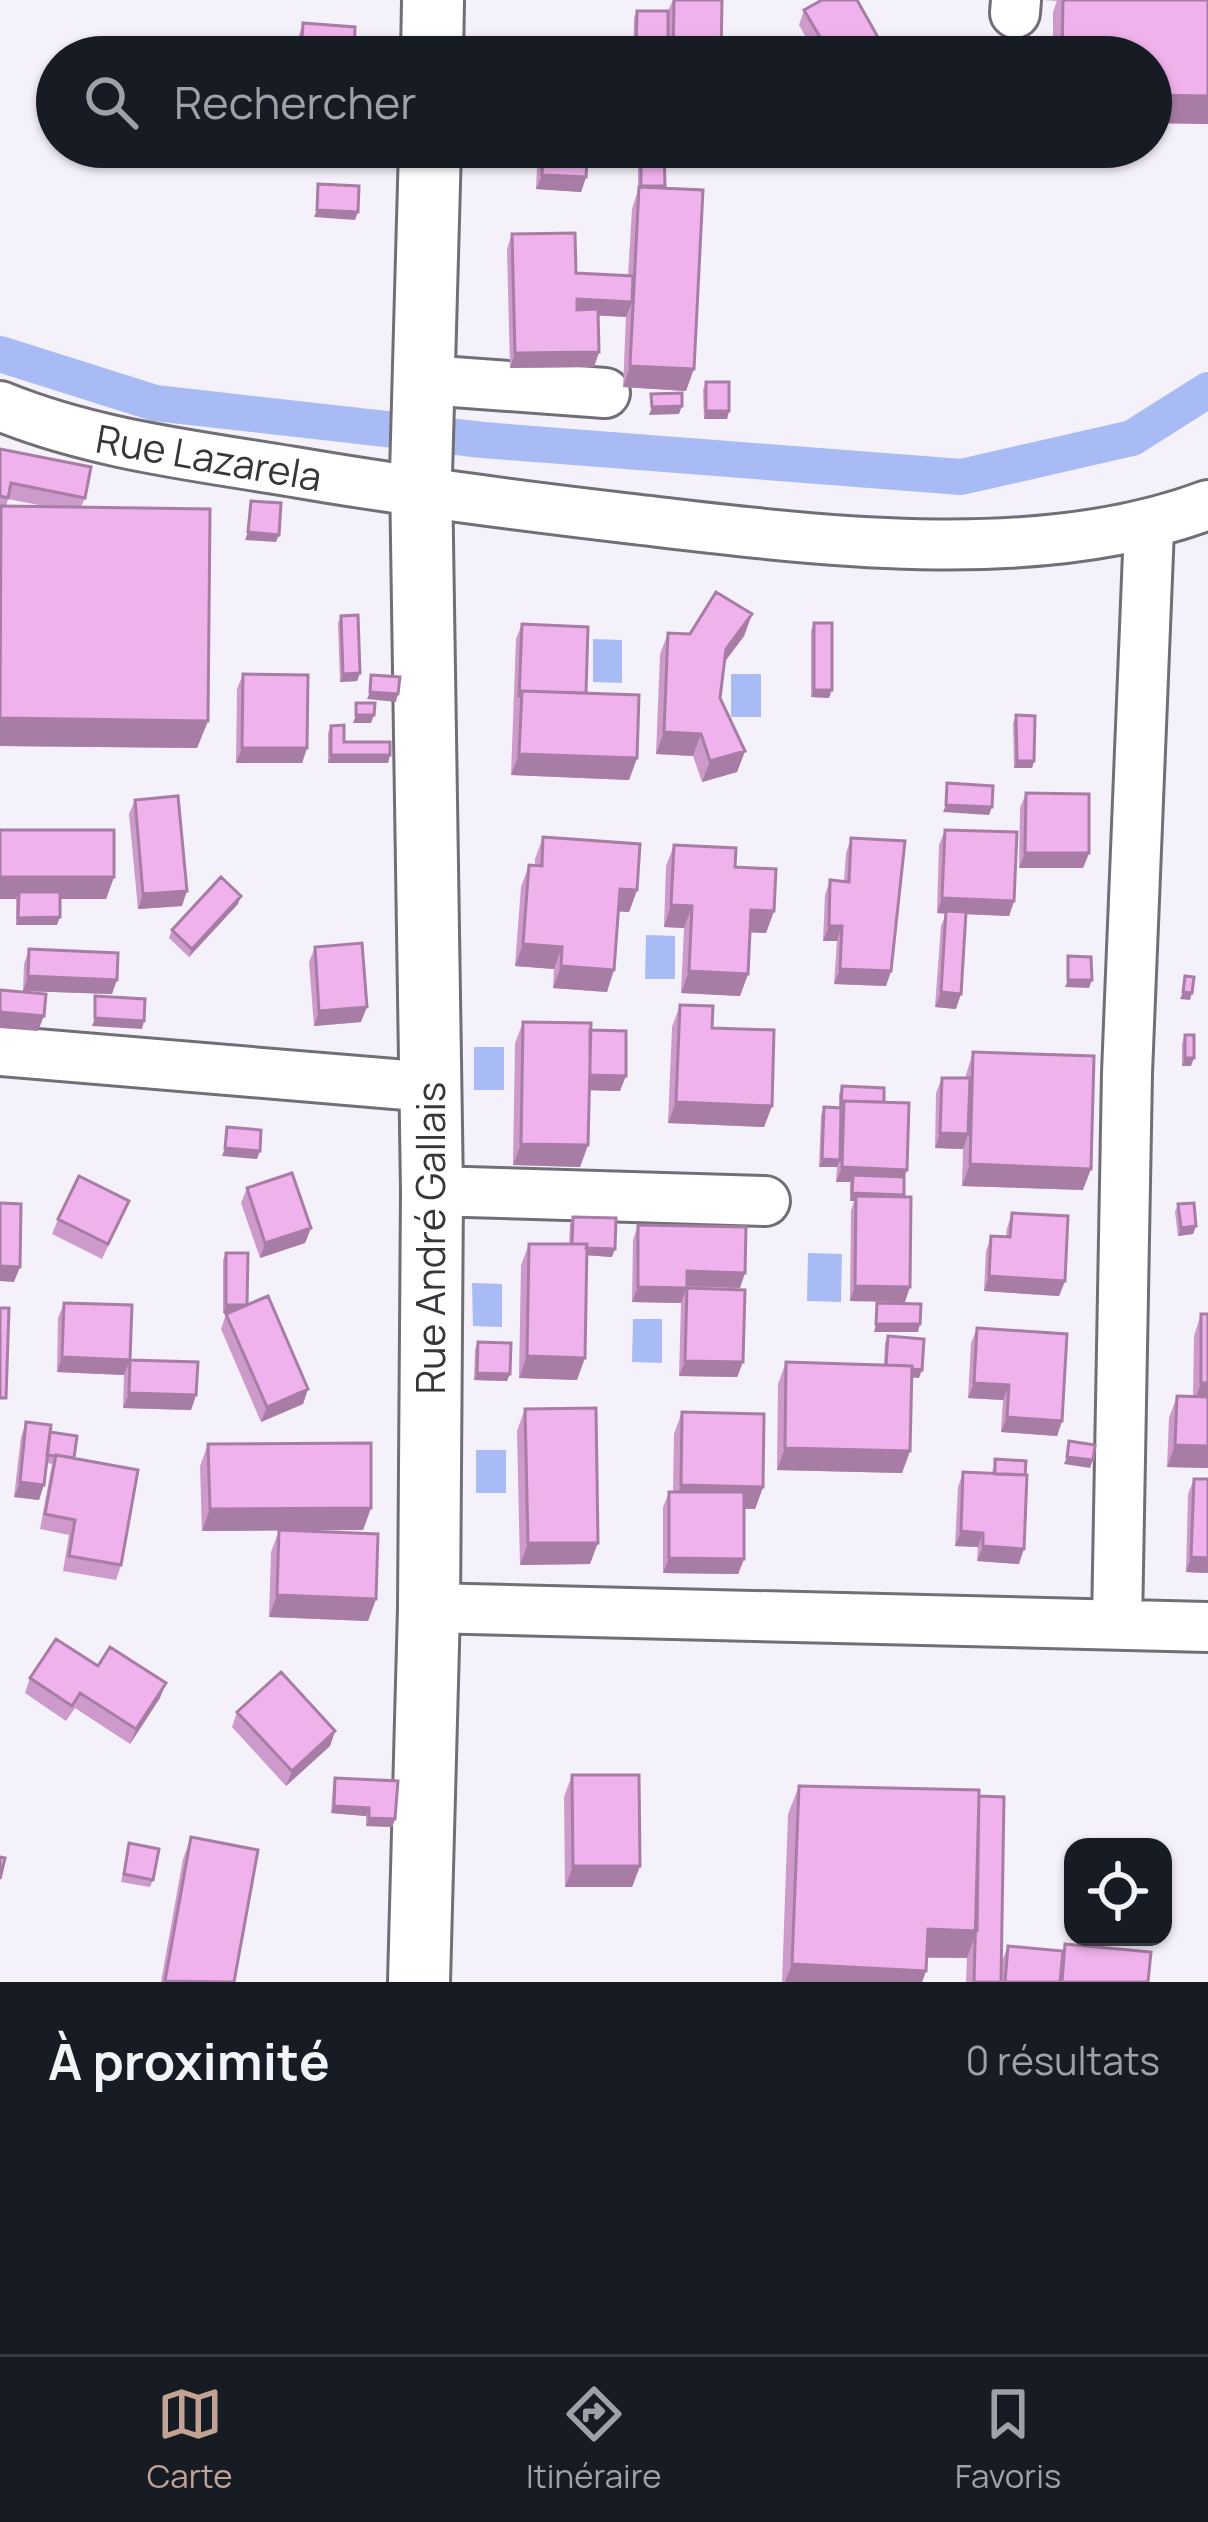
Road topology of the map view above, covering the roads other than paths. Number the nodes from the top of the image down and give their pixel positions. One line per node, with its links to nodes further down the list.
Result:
1 (433, 0): 2 (main road)
2 (432, 36)
3 (430, 168): 4 (main road, Rue André Gallais)
4 (426, 390): 5 (street); 7 (main road, Rue André Gallais)
5 (605, 394)
6 (0, 406): 7 (street, Rue Lazarela)
7 (421, 485): 9 (street, Rue Lazarela); 11 (main road, Rue André Gallais)
8 (1208, 505): 9 (street, Rue Lazarela)
9 (1149, 527): 15 (street)
10 (0, 1051): 11 (street)
11 (430, 1087): 12 (main road, Rue André Gallais)
12 (432, 1191): 13 (street); 14 (main road, Rue André Gallais)
13 (765, 1201)
14 (429, 1608): 15 (street); 17 (main road, Rue André Gallais)
15 (1117, 1624): 16 (street)
16 (1208, 1627)
17 (419, 1982)

